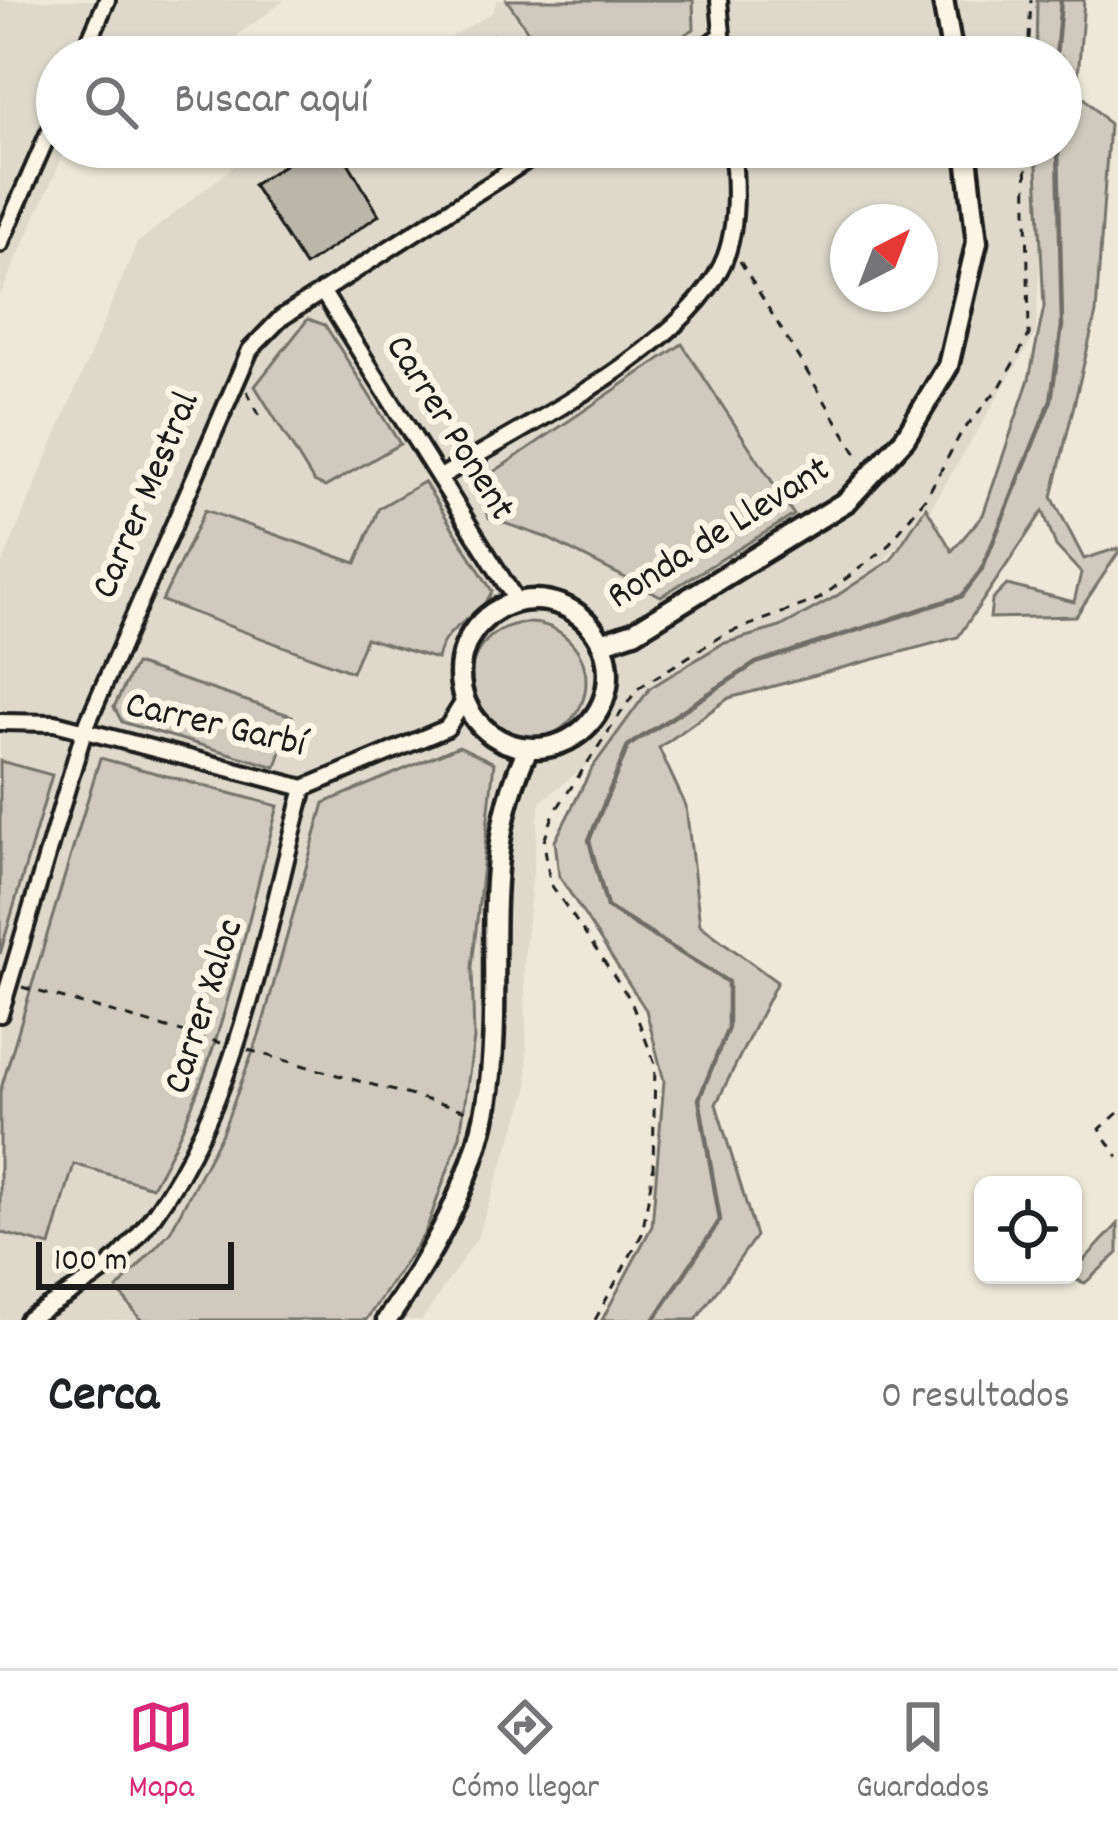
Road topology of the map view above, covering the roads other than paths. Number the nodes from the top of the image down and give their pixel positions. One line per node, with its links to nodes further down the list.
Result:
1 (107, 0): 4 (street)
2 (719, 0): 5 (street)
3 (943, 0): 6 (main road)
4 (91, 36)
5 (722, 36)
6 (949, 36)
7 (36, 162): 11 (street)
8 (515, 168): 12 (street, Carrer Mestral)
9 (734, 168): 13 (street)
10 (968, 168): 15 (main road, Ronda de Llevant)
11 (0, 244)
12 (322, 291): 13 (street, Carrer Ponent); 18 (street, Carrer Mestral)
13 (439, 478): 14 (street, Carrer Ponent)
14 (517, 602): 15 (main road); 16 (main road)
15 (602, 643): 19 (main road)
16 (464, 701): 19 (main road); 20 (street, Carrer Garbí)
17 (0, 722): 18 (street, Carrer Garbí)
18 (84, 731): 20 (street, Carrer Garbí); 21 (street, Carrer Mestral)
19 (528, 749): 23 (main road)
20 (304, 788): 22 (street, Carrer Xaloc)
21 (0, 1014)
22 (27, 1320)
23 (387, 1320)

